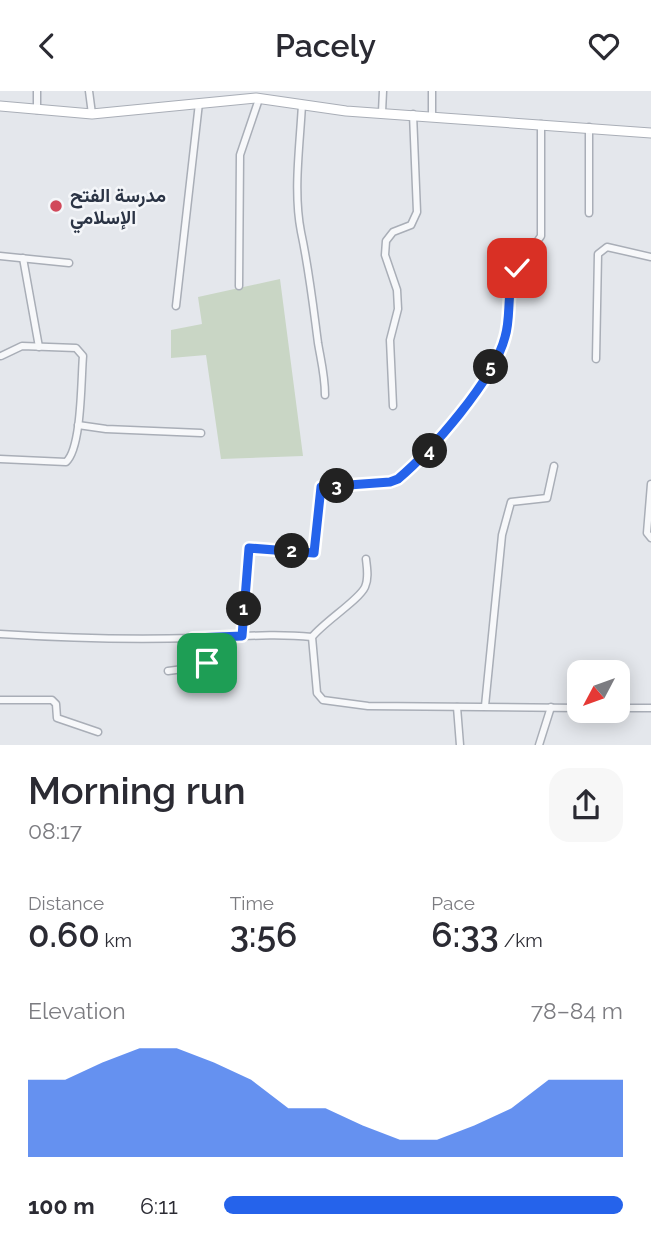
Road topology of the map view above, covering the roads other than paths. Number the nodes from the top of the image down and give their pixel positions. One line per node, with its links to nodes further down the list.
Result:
1 (37, 91): 9 (street)
2 (89, 91): 12 (street)
3 (383, 91): 10 (street)
4 (432, 91): 14 (street)
5 (257, 96): 6 (street); 7 (street); 23 (street)
6 (199, 103): 12 (street); 24 (street)
7 (302, 104): 10 (street); 28 (street)
8 (0, 106): 9 (street); 11 (street)
9 (37, 110): 12 (street)
10 (382, 112): 13 (street)
11 (0, 113)
12 (92, 114)
13 (413, 114): 14 (street); 29 (street)
14 (432, 116): 15 (street)
15 (541, 124): 16 (street); 38 (street)
16 (589, 127): 17 (street); 18 (street)
17 (651, 133)
18 (589, 213)
19 (0, 256): 21 (street)
20 (651, 257): 27 (street)
21 (23, 258): 22 (street); 25 (street)
22 (69, 263)
23 (239, 286)
24 (176, 306)
25 (39, 347): 26 (street); 30 (street)
26 (1, 356)
27 (596, 359)
28 (325, 395)
29 (393, 406)
30 (78, 425): 31 (street); 32 (street)
31 (201, 433)
32 (0, 459)
33 (554, 466): 44 (street)
34 (651, 484): 35 (street)
35 (651, 538)
36 (366, 559): 39 (street)
37 (0, 635): 40 (street)
38 (242, 636): 39 (street); 40 (street)
39 (313, 637): 43 (street)
40 (193, 638): 41 (street)
41 (168, 671)
42 (0, 700): 49 (street)
43 (457, 706): 44 (street); 50 (street)
44 (485, 706): 45 (street)
45 (551, 707): 46 (street); 51 (street)
46 (567, 708)
47 (630, 708): 48 (street)
48 (651, 708)
49 (99, 732)
50 (460, 744)
51 (539, 744)

